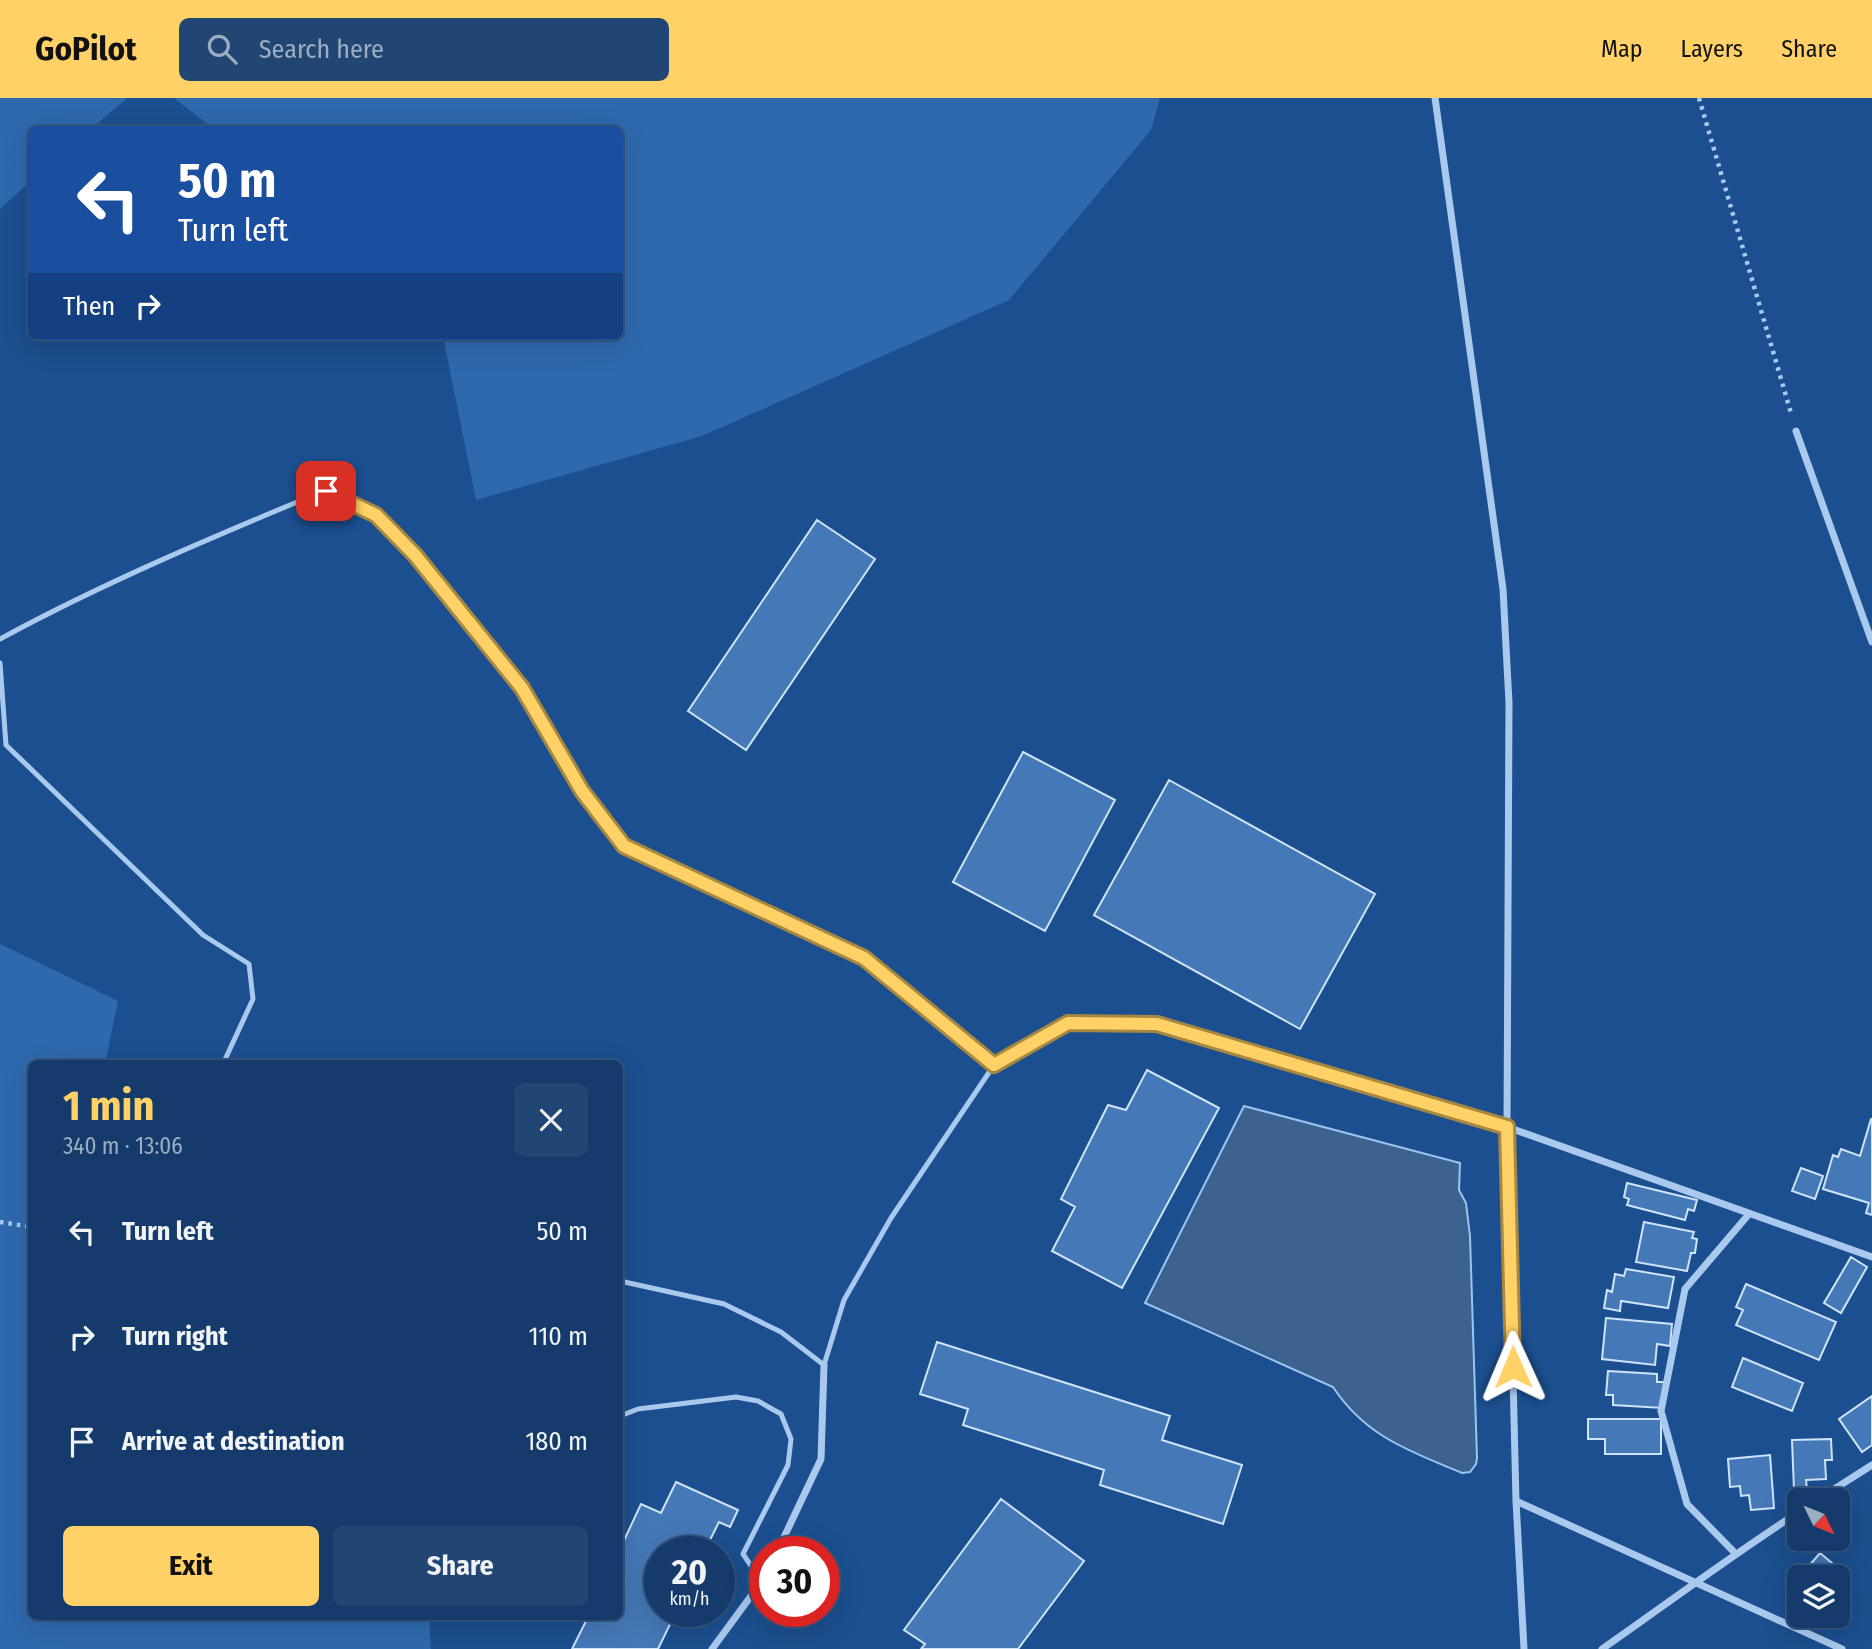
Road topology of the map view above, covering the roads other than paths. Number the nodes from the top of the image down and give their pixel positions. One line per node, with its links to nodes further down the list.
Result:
1 (1435, 98): 8 (street)
2 (1796, 431): 4 (street)
3 (0, 639): 7 (lane)
4 (1872, 642)
5 (0, 663): 6 (lane)
6 (225, 1060)
7 (994, 1065): 8 (lane); 12 (lane)
8 (1507, 1127): 9 (street); 16 (street)
9 (1748, 1213): 10 (street); 21 (street)
10 (1872, 1257)
11 (623, 1282): 12 (lane)
12 (824, 1365): 19 (street)
13 (623, 1415): 18 (lane)
14 (1872, 1465): 15 (street)
15 (1836, 1488)
16 (1516, 1501): 23 (street); 26 (street)
17 (1787, 1519): 21 (street)
18 (752, 1536)
19 (785, 1536)
20 (749, 1542): 22 (lane)
21 (1735, 1553): 23 (street)
22 (749, 1562)
23 (1698, 1583): 27 (street); 28 (street)
24 (749, 1599): 25 (street)
25 (712, 1649)
26 (1524, 1649)
27 (1602, 1649)
28 (1842, 1649)

